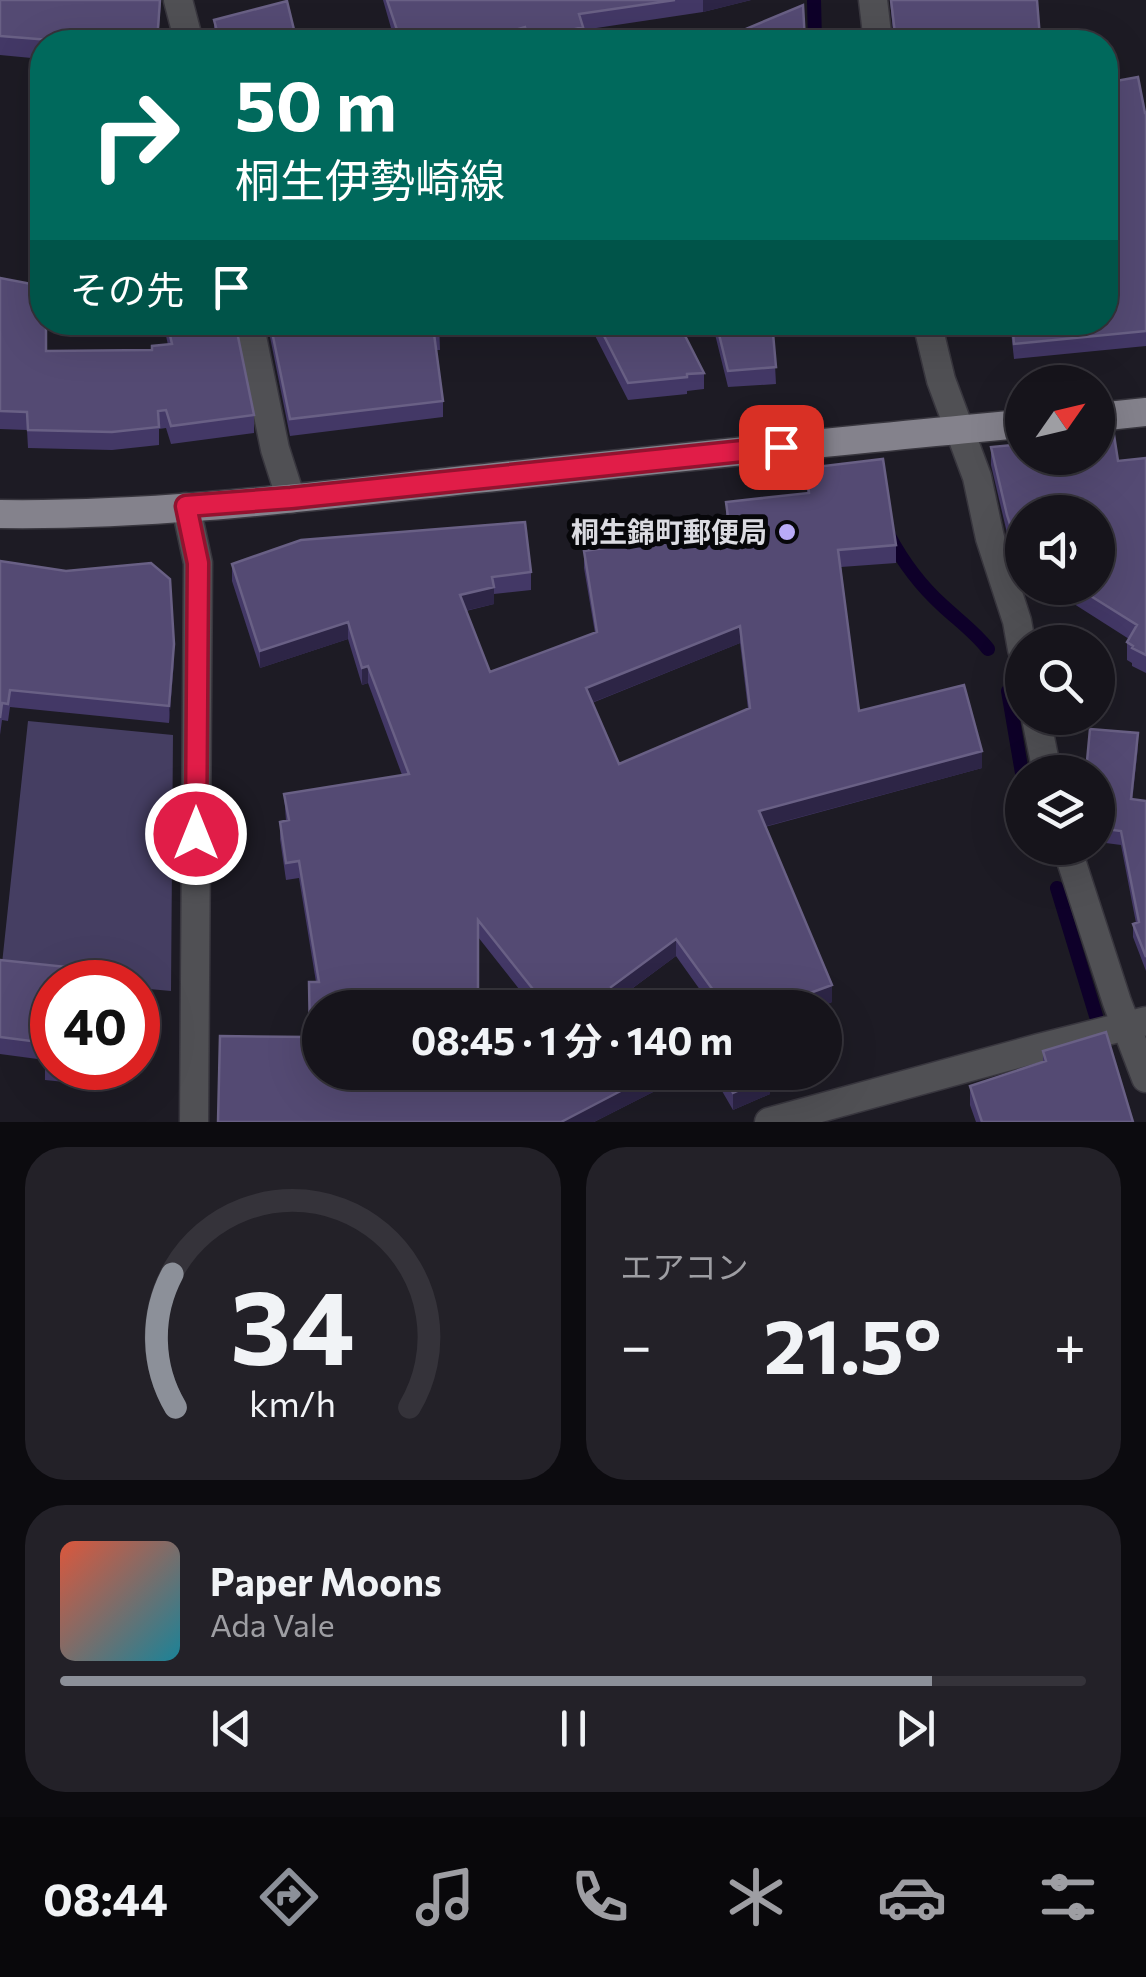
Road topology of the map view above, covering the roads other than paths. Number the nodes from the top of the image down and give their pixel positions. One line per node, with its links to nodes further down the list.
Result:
1 (178, 0): 3 (street)
2 (874, 0): 4 (street)
3 (186, 30)
4 (877, 30)
5 (252, 335): 11 (street)
6 (930, 335): 10 (street)
7 (1146, 412): 8 (main road)
8 (1115, 415)
9 (1005, 426): 10 (main road)
10 (958, 430): 11 (main road); 14 (street)
11 (291, 498): 12 (main road)
12 (186, 506): 13 (main road); 18 (street)
13 (0, 514)
14 (1018, 625)
15 (1074, 865): 16 (street)
16 (1136, 1024): 17 (street); 19 (street)
17 (1146, 1078)
18 (194, 1122)
19 (768, 1122)

